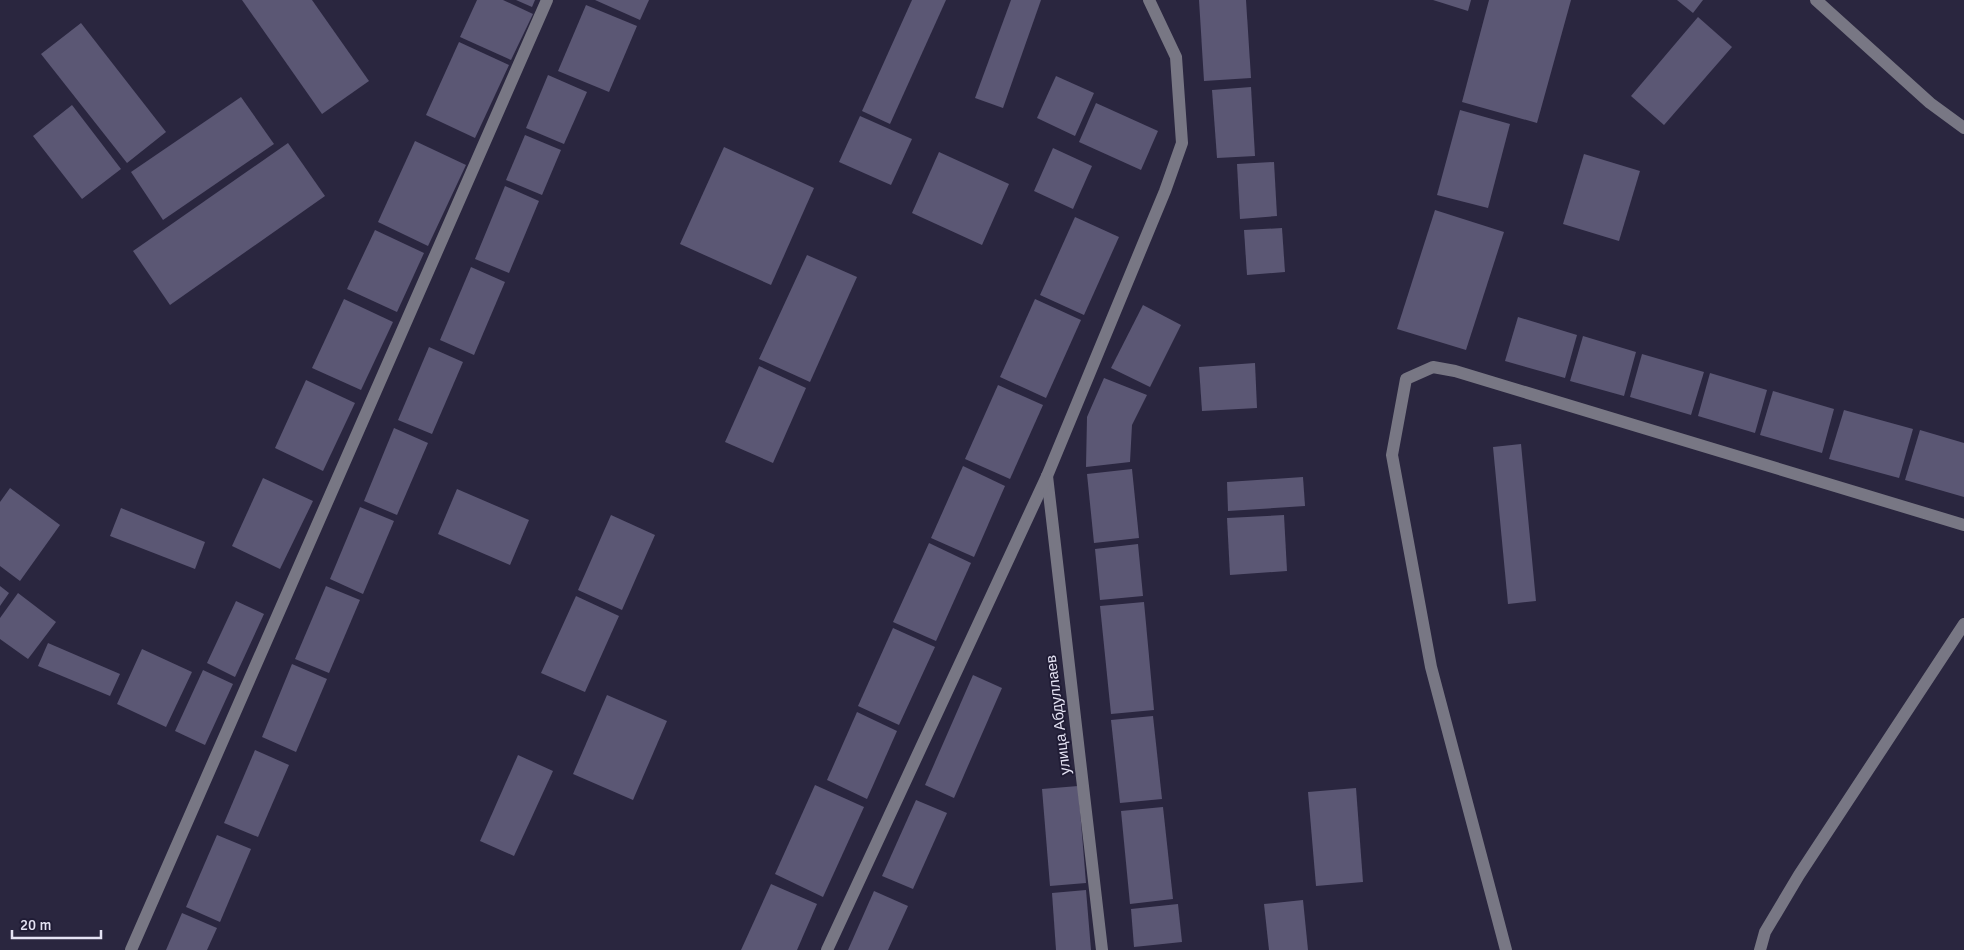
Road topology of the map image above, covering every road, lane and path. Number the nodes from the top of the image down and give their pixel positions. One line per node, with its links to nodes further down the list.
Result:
1 (547, 0): 8 (street)
2 (1149, 0): 5 (street)
3 (1816, 0): 4 (street)
4 (1964, 128)
5 (1046, 476): 9 (street); 10 (street, улица Абдуллаев)
6 (1964, 525): 11 (street)
7 (1964, 624): 12 (street)
8 (131, 950)
9 (827, 950)
10 (1102, 950)
11 (1506, 950)
12 (1760, 950)

